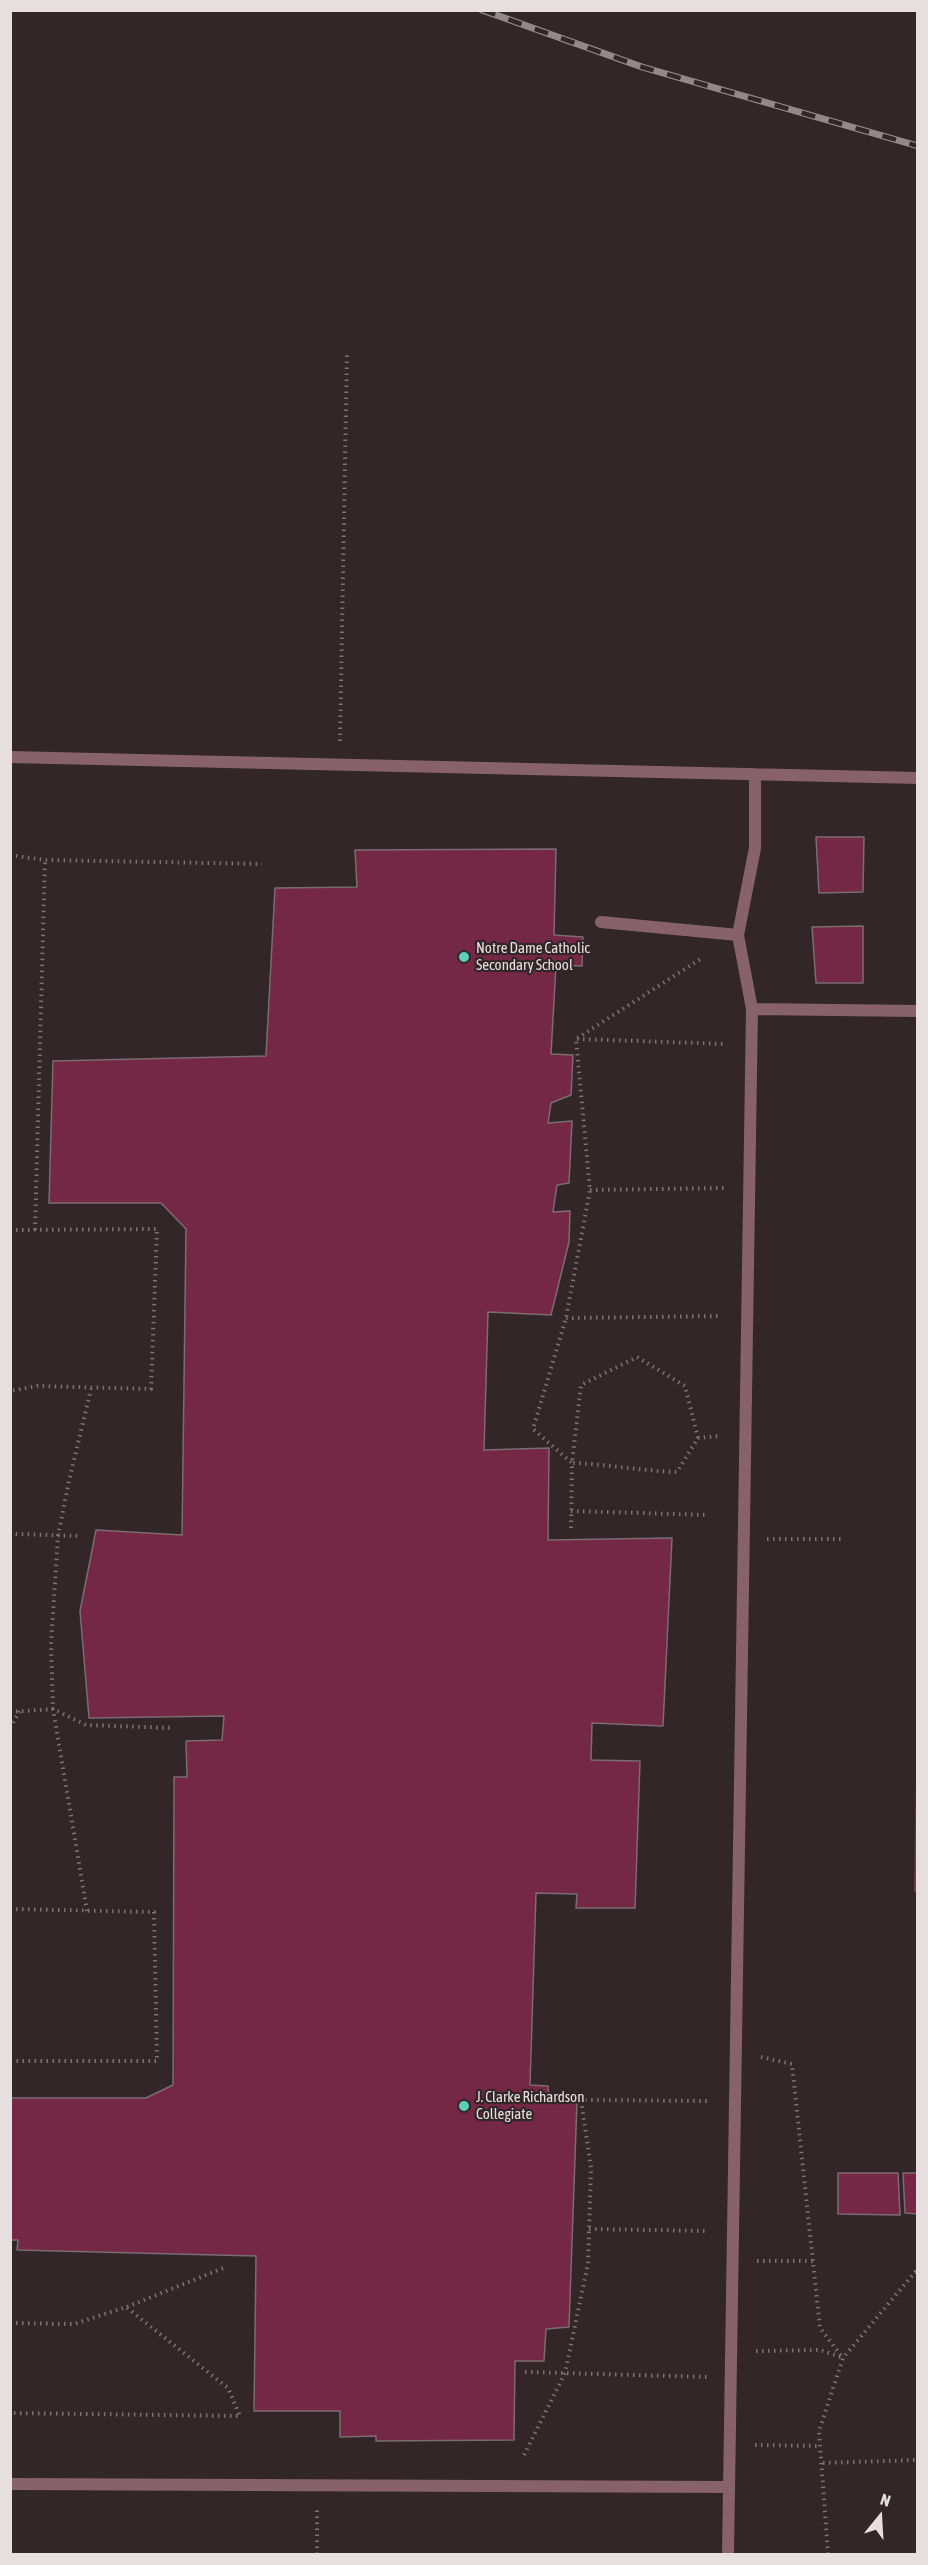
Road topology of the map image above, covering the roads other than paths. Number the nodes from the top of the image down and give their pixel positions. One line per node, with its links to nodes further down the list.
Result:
1 (10, 758): 2 (lane)
2 (755, 774): 3 (lane); 5 (lane)
3 (918, 778)
4 (601, 922): 5 (lane)
5 (738, 935): 6 (lane)
6 (752, 1009): 7 (lane); 9 (lane)
7 (918, 1011)
8 (10, 2484): 9 (lane)
9 (729, 2487): 10 (lane)
10 (728, 2554)

